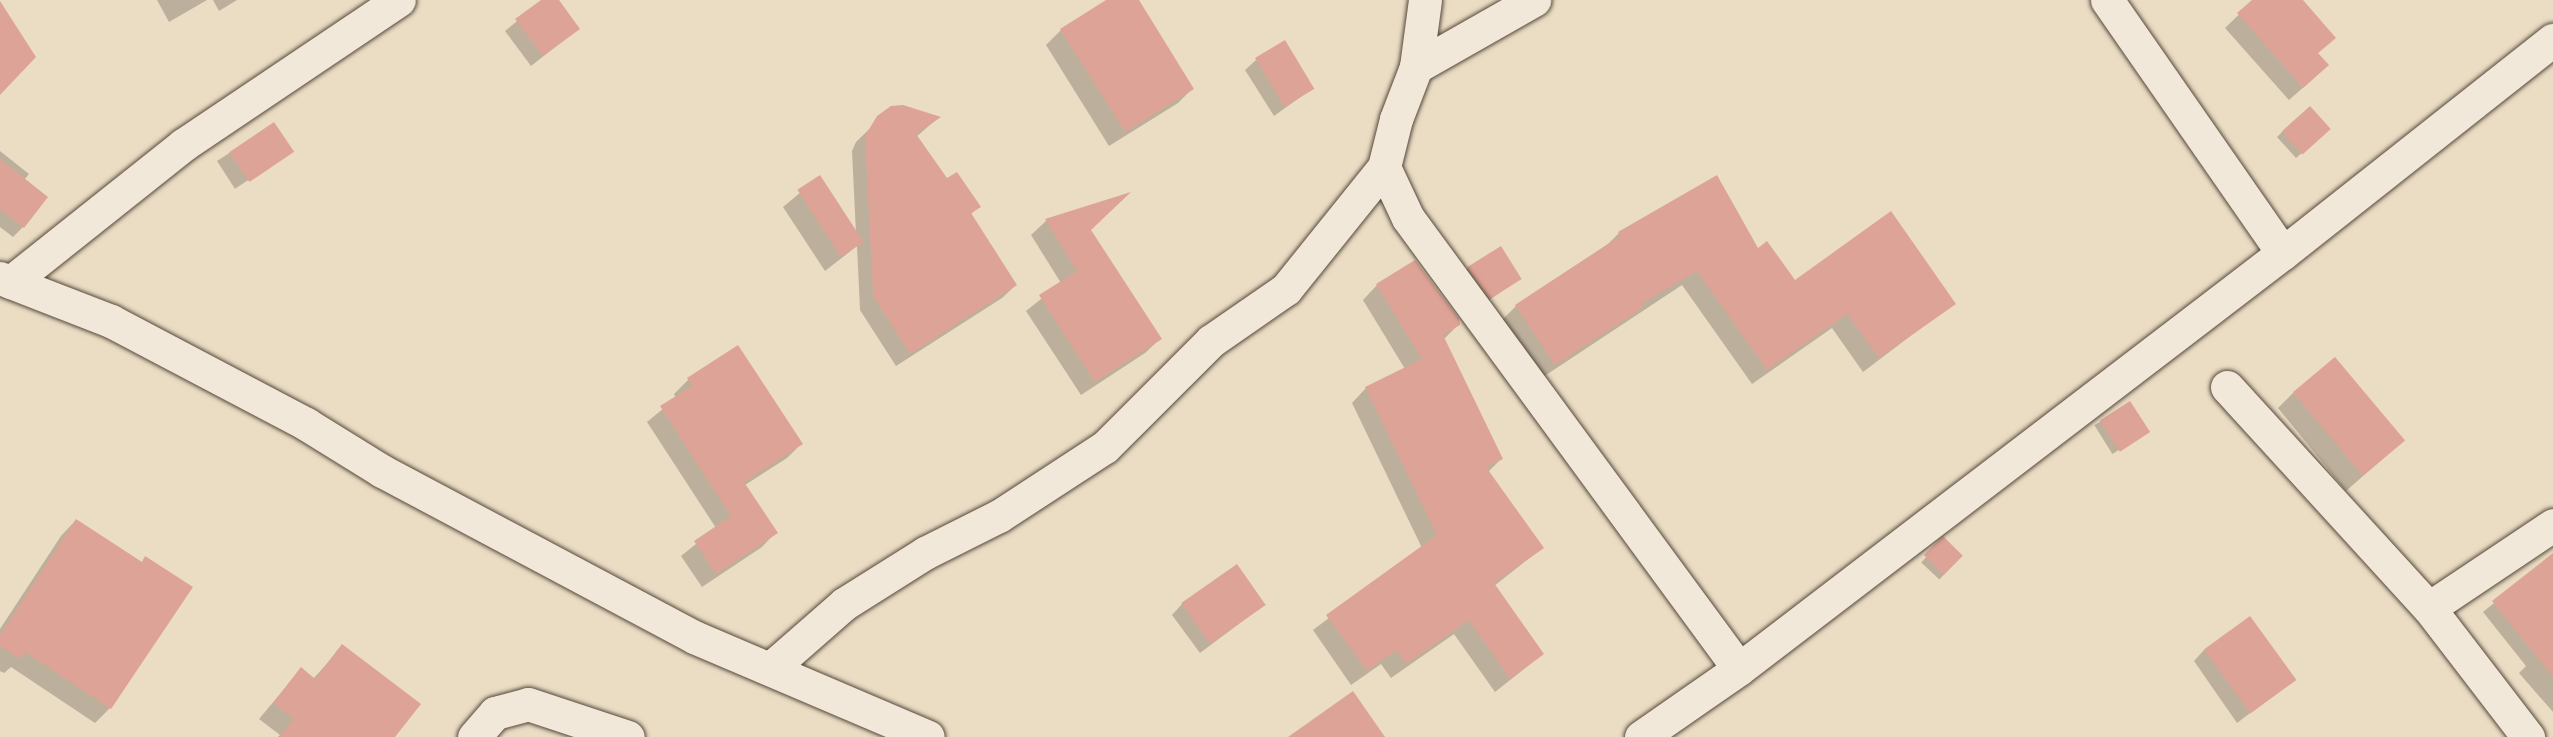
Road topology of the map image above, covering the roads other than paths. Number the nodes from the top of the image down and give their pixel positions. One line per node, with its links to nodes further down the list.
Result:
1 (399, 0): 9 (street)
2 (1425, 0): 6 (street)
3 (1534, 0): 6 (street)
4 (2107, 0): 8 (street)
5 (2553, 40): 8 (street)
6 (1416, 67): 7 (street)
7 (1384, 167): 13 (street); 14 (street)
8 (2283, 253): 14 (street)
9 (5, 280): 13 (street)
10 (2227, 387): 12 (street)
11 (2553, 525): 12 (street)
12 (2429, 608): 19 (street)
13 (771, 669): 17 (street)
14 (1739, 669): 18 (street)
15 (474, 737): 16 (street)
16 (628, 737)
17 (928, 737)
18 (1641, 737)
19 (2528, 737)

